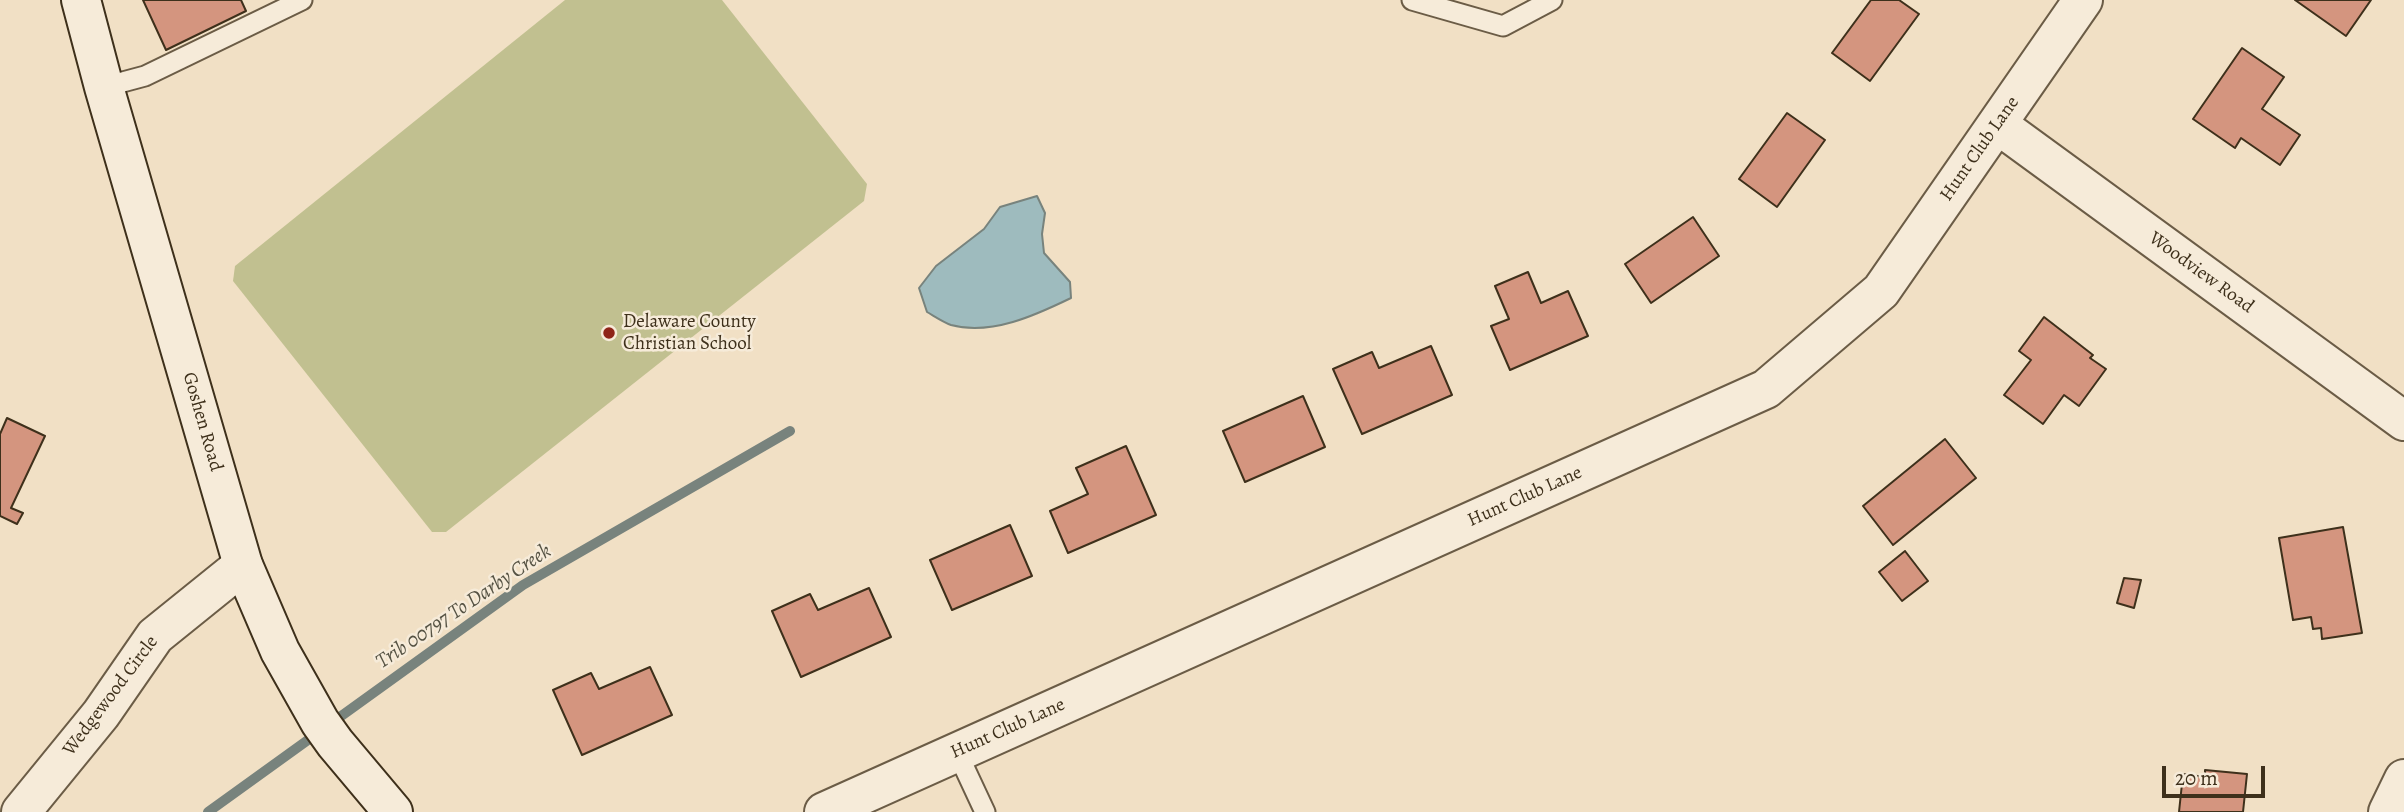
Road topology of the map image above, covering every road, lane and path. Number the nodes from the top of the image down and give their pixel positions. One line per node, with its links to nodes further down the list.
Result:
1 (81, 0): 6 (street, Goshen Road)
2 (302, 0): 6 (lane)
3 (1412, 0): 4 (lane)
4 (1552, 0)
5 (2083, 0): 7 (street, Hunt Club Lane)
6 (104, 87): 9 (street, Goshen Road)
7 (1997, 124): 8 (street, Woodview Road); 10 (street, Hunt Club Lane)
8 (2404, 421)
9 (243, 565): 12 (street, Wedgewood Circle); 13 (street, Goshen Road)
10 (957, 752): 14 (street, Hunt Club Lane); 15 (lane)
11 (2404, 779): 16 (street)
12 (21, 812)
13 (393, 812)
14 (824, 812)
15 (985, 812)
16 (2388, 812)

